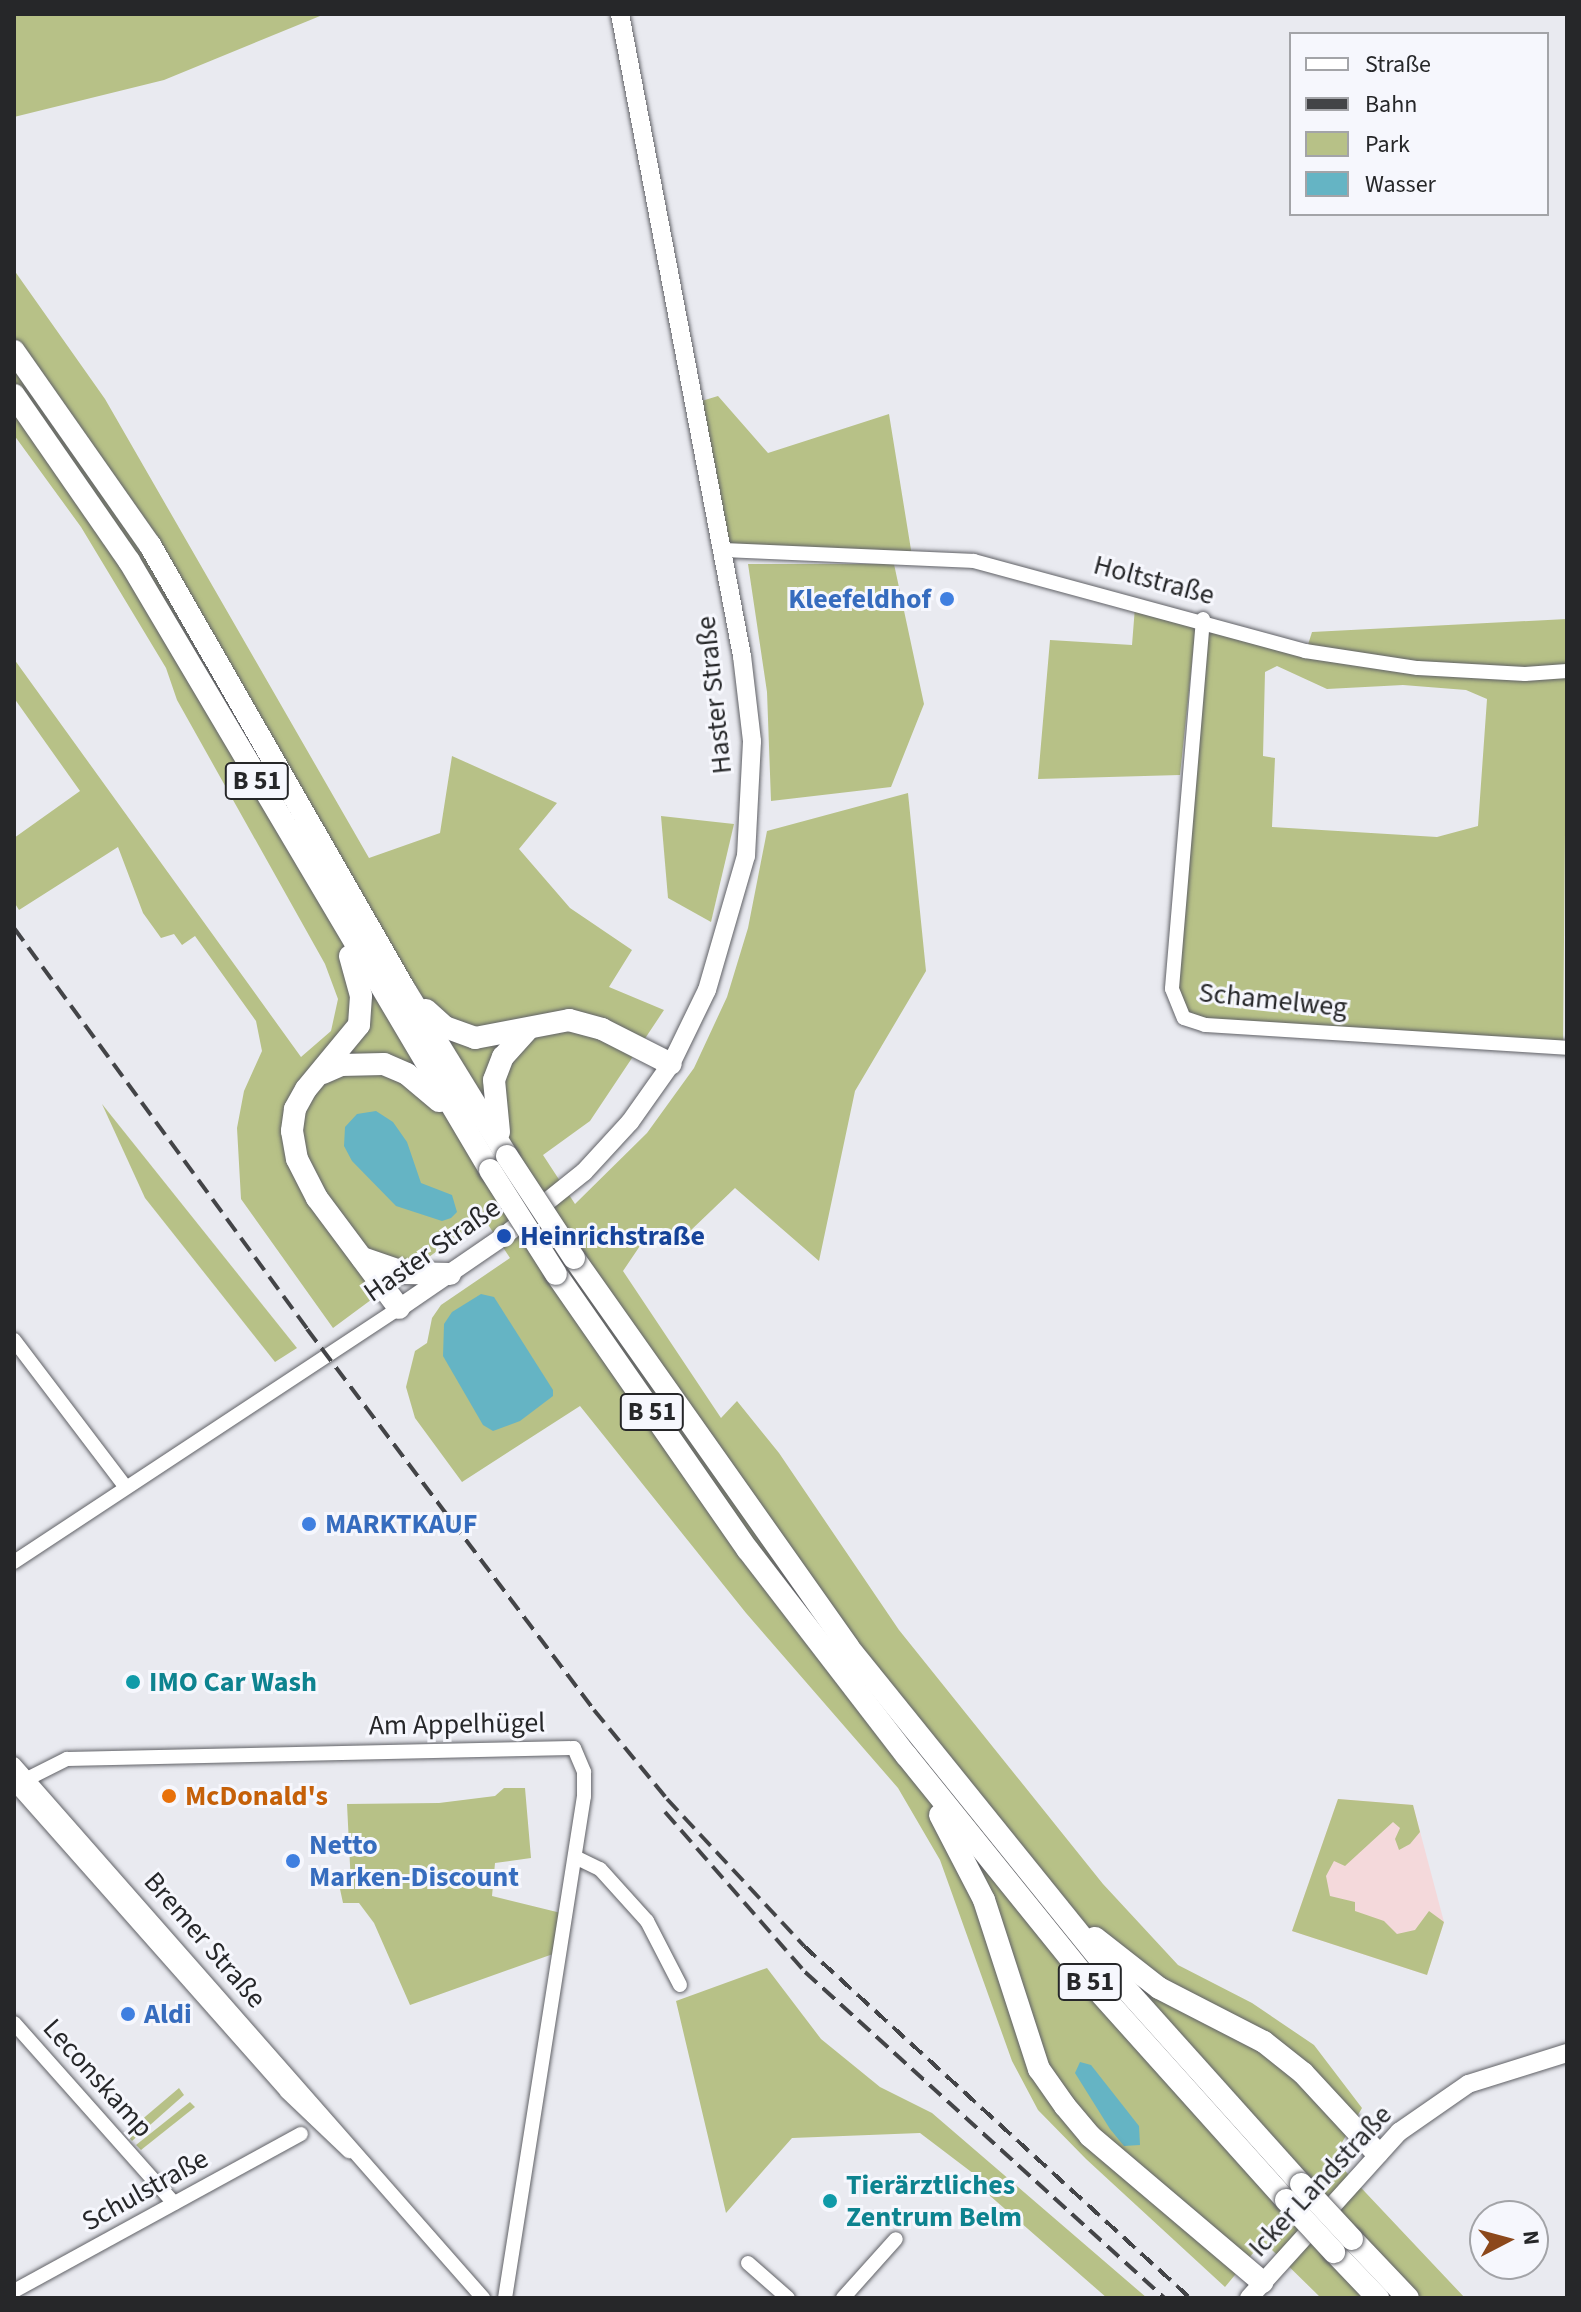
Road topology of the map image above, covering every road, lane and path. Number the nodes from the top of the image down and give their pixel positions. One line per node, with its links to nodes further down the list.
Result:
1 (625, 17): 4 (main road, Haster Straße)
2 (14, 351): 8 (highway, B 51)
3 (14, 395): 7 (highway, B 51)
4 (725, 550): 5 (street, Holtstraße); 11 (main road, Haster Straße)
5 (1203, 619): 6 (street, Holtstraße); 10 (street, Schamelweg)
6 (1567, 671)
7 (340, 924): 12 (highway); 13 (highway, B 51)
8 (405, 990): 9 (highway); 14 (highway, B 51)
9 (531, 1026): 11 (highway); 14 (highway)
10 (1567, 1048)
11 (671, 1064): 16 (main road, Haster Straße)
12 (318, 1076): 13 (highway); 15 (highway)
13 (454, 1113): 14 (highway, B 51)
14 (499, 1163): 21 (highway, B 51, bridge); 25 (highway, B 51, bridge)
15 (361, 1257): 16 (highway); 17 (highway)
16 (450, 1274): 17 (main road, Haster Straße)
17 (399, 1308): 19 (street, Haster Straße)
18 (14, 1340): 19 (street)
19 (125, 1486): 20 (street, Haster Straße)
20 (14, 1562)
21 (906, 1755): 32 (highway, B 51); 37 (highway, B 51)
22 (14, 1764): 23 (street, Bremer Straße)
23 (21, 1781): 24 (street, Am Appelhügel); 31 (street, Bremer Straße); 31 (street, Bremer Straße)
24 (575, 1857): 26 (street); 40 (street, Am Appelhügel)
25 (1067, 1918): 30 (highway, B 51); 32 (highway, B 51)
26 (680, 1985)
27 (14, 2023): 33 (street, Leconskamp)
28 (1567, 2053): 30 (main road, Icker Landstraße)
29 (301, 2134): 33 (street, Schulstraße)
30 (1377, 2153): 37 (main road, Icker Landstraße)
31 (352, 2154): 39 (street, Bremer Straße)
32 (1293, 2192): 35 (highway, B 51, bridge)
33 (174, 2203): 38 (street, Schulstraße)
34 (896, 2239): 42 (street)
35 (1343, 2246): 43 (highway, B 51); 44 (highway, B 51)
36 (748, 2263): 41 (street)
37 (1256, 2290)
38 (14, 2291)
39 (483, 2298)
40 (505, 2298)
41 (788, 2298)
42 (843, 2298)
43 (1378, 2298)
44 (1408, 2298)

